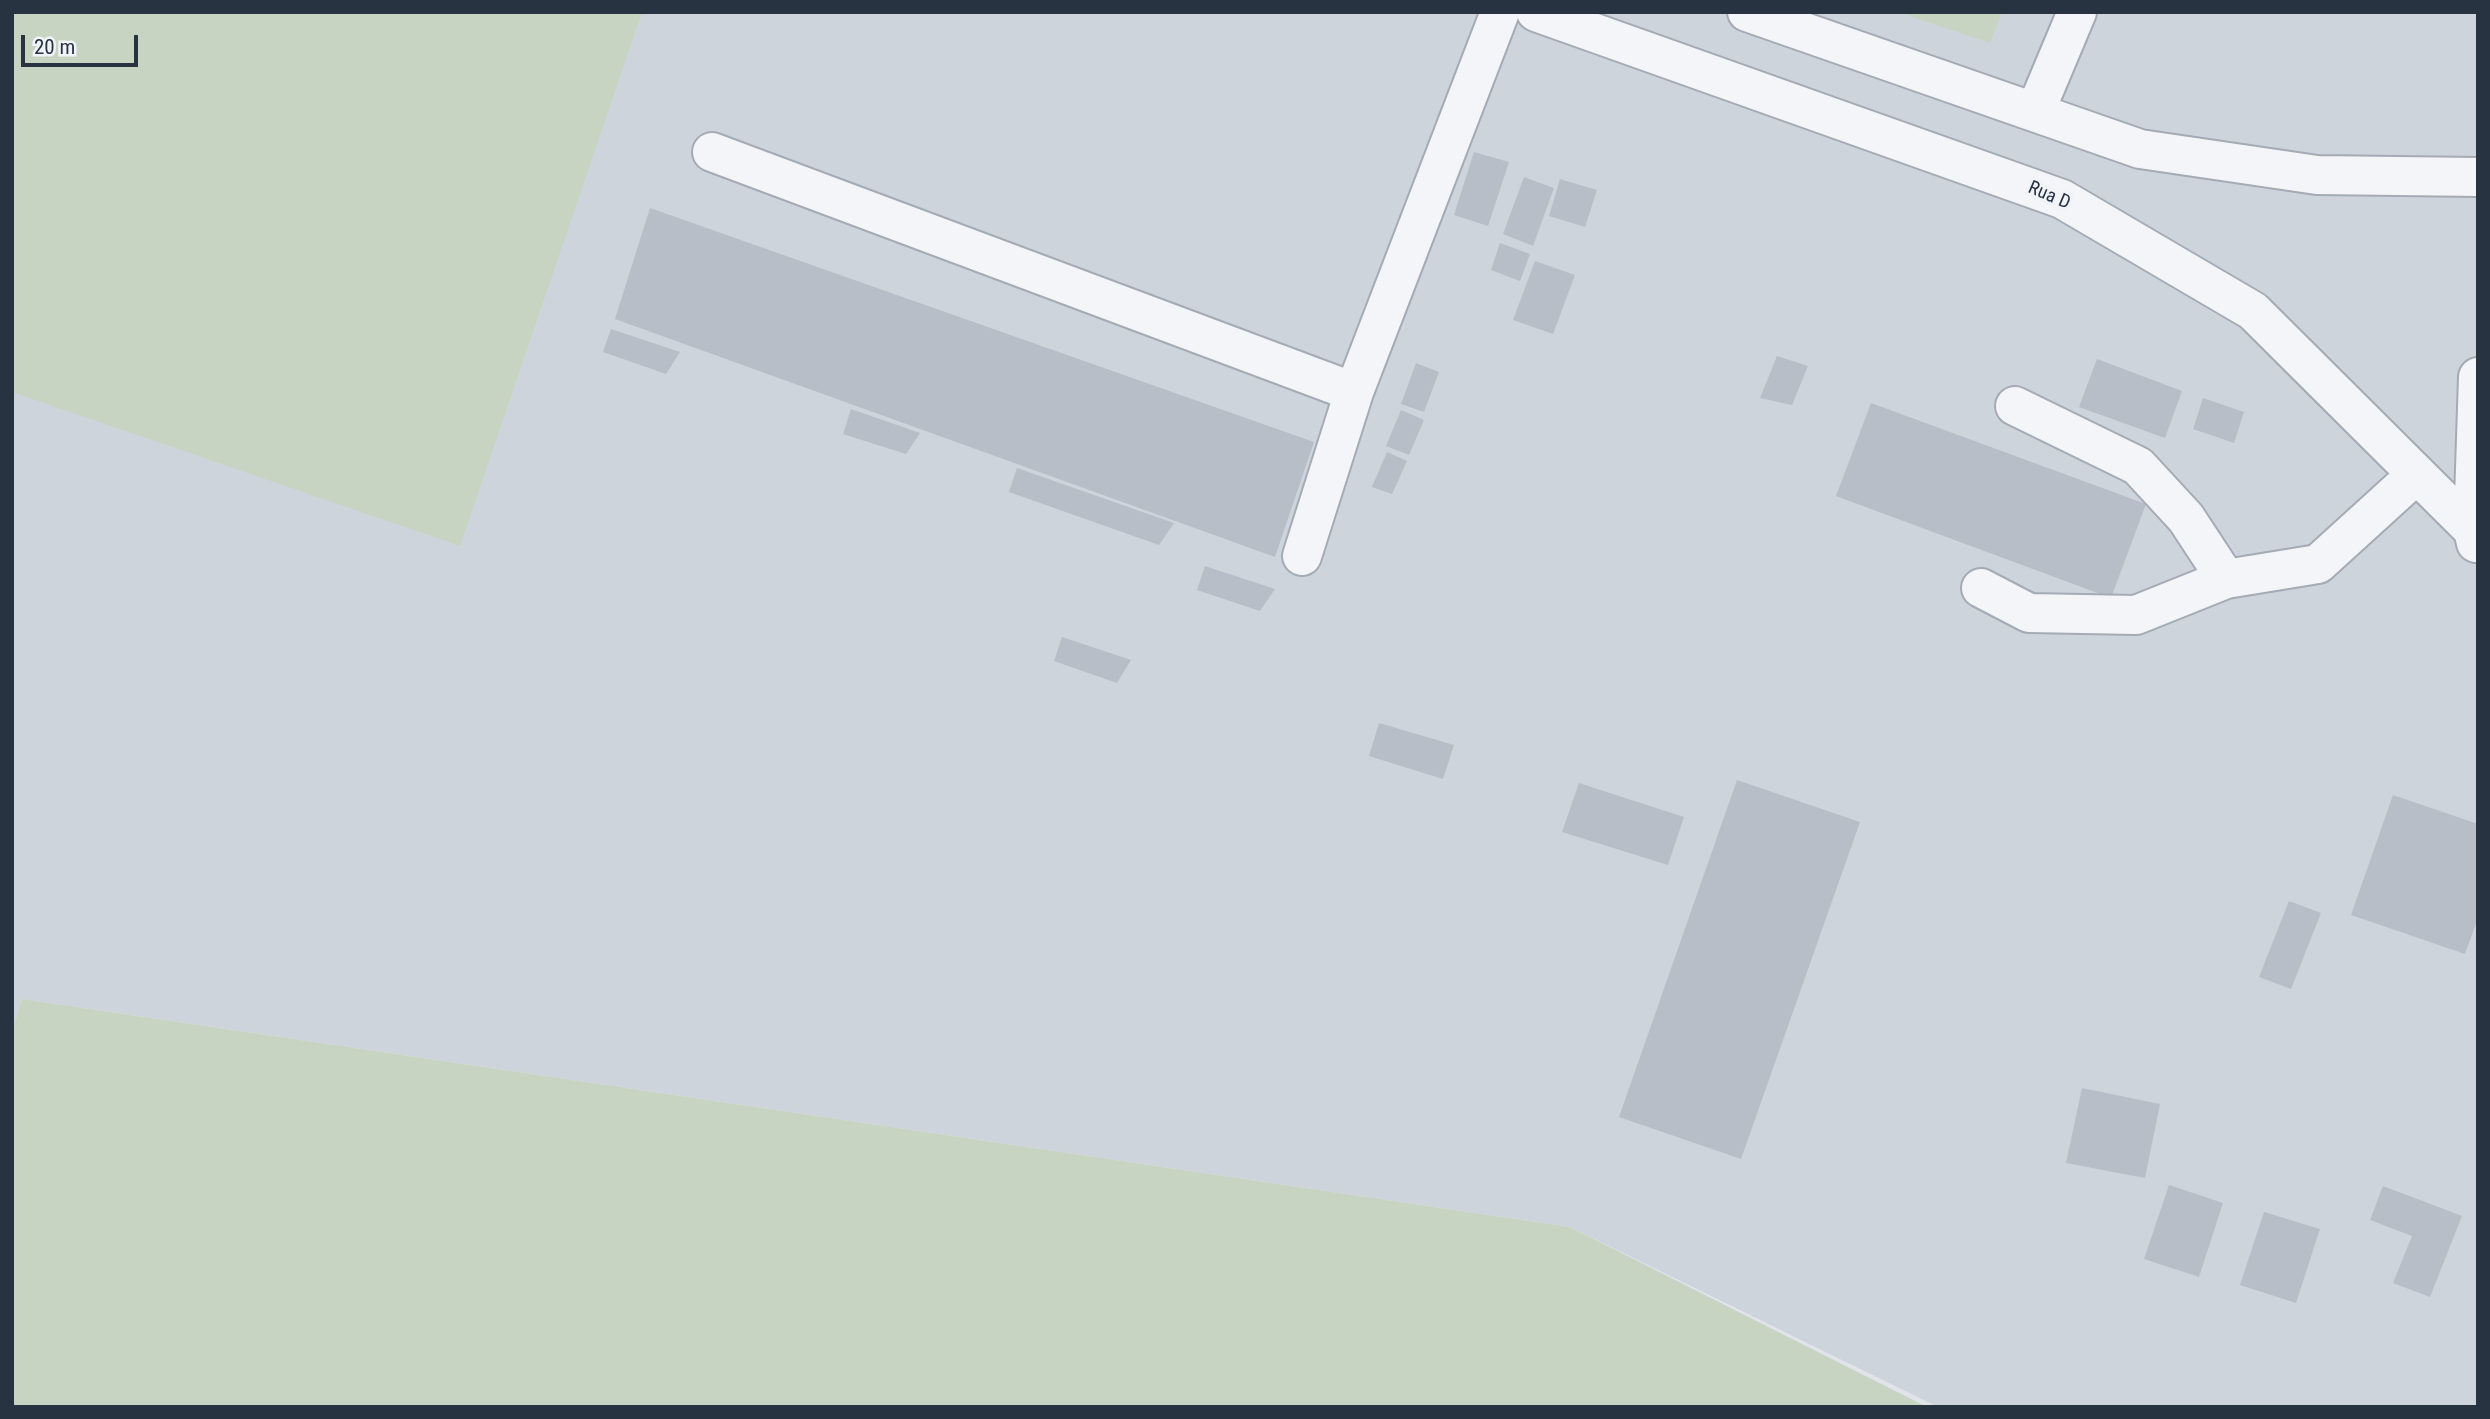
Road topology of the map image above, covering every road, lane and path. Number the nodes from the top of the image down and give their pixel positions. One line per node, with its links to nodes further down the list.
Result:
1 (1500, 12): 9 (street)
2 (1536, 12): 11 (street, Rua D)
3 (1747, 12): 5 (street)
4 (2077, 12): 5 (street)
5 (2035, 112): 7 (street)
6 (712, 152): 9 (street)
7 (2478, 177)
8 (2478, 377): 12 (street)
9 (1354, 392): 13 (street)
10 (2015, 406): 14 (street)
11 (2417, 474): 12 (street, Rua D); 14 (street)
12 (2476, 542)
13 (1302, 556)
14 (2227, 579): 15 (street)
15 (1981, 588)

